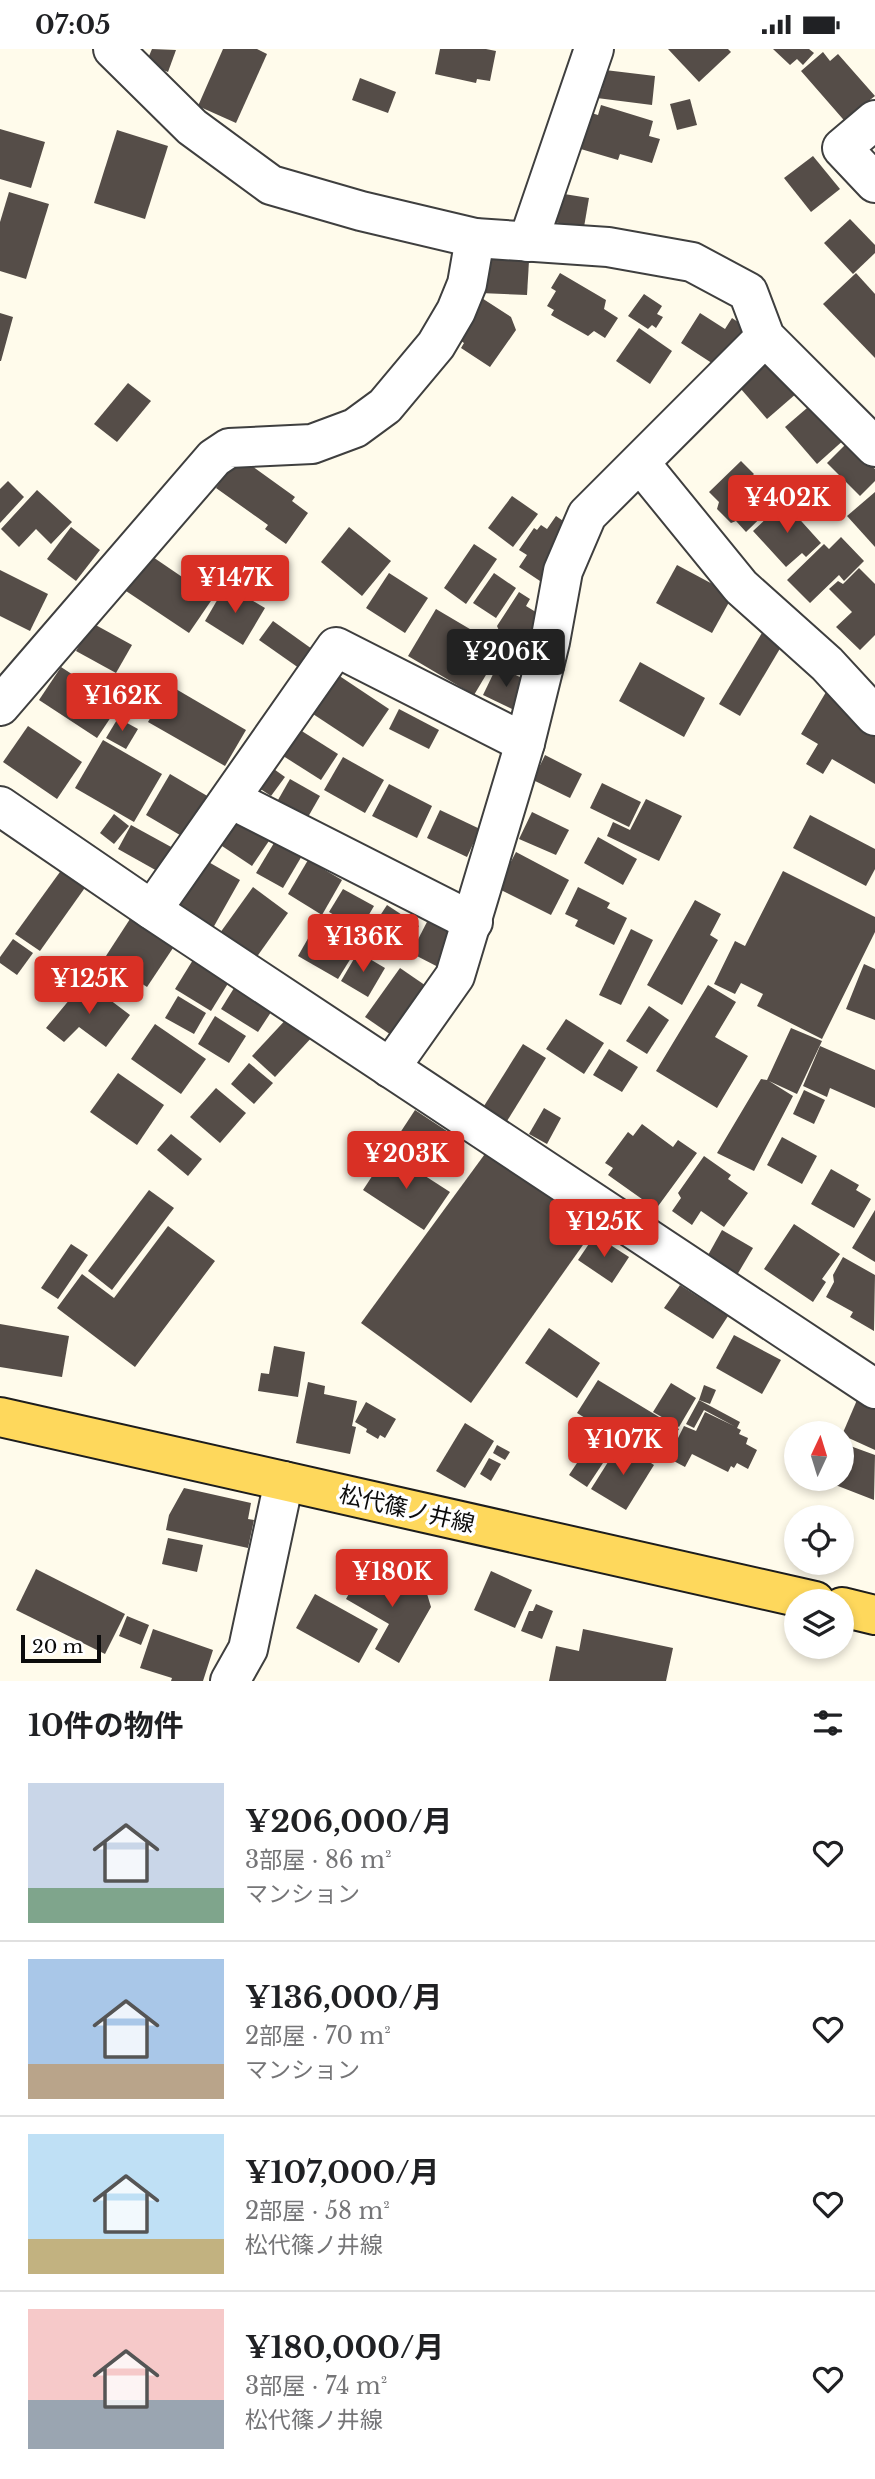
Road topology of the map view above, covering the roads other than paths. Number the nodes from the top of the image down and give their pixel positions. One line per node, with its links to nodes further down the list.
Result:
1 (113, 49): 5 (street)
2 (594, 49): 6 (street)
3 (875, 120): 4 (street)
4 (875, 183)
5 (475, 238): 6 (street); 10 (street)
6 (528, 242): 7 (street)
7 (765, 337): 8 (street); 9 (street)
8 (875, 447)
9 (640, 463): 11 (street); 12 (street)
10 (0, 706)
11 (875, 716)
12 (525, 743): 13 (street); 16 (street)
13 (231, 799): 15 (street); 16 (street)
14 (0, 806): 15 (street)
15 (152, 910): 17 (street)
16 (473, 922): 17 (street)
17 (390, 1068): 18 (street)
18 (875, 1389)
19 (0, 1417): 20 (main road, 松代篠ノ井線)
20 (284, 1481): 21 (main road, 松代篠ノ井線); 24 (street)
21 (784, 1594)
22 (854, 1610): 23 (main road)
23 (875, 1615)
24 (230, 1681)

